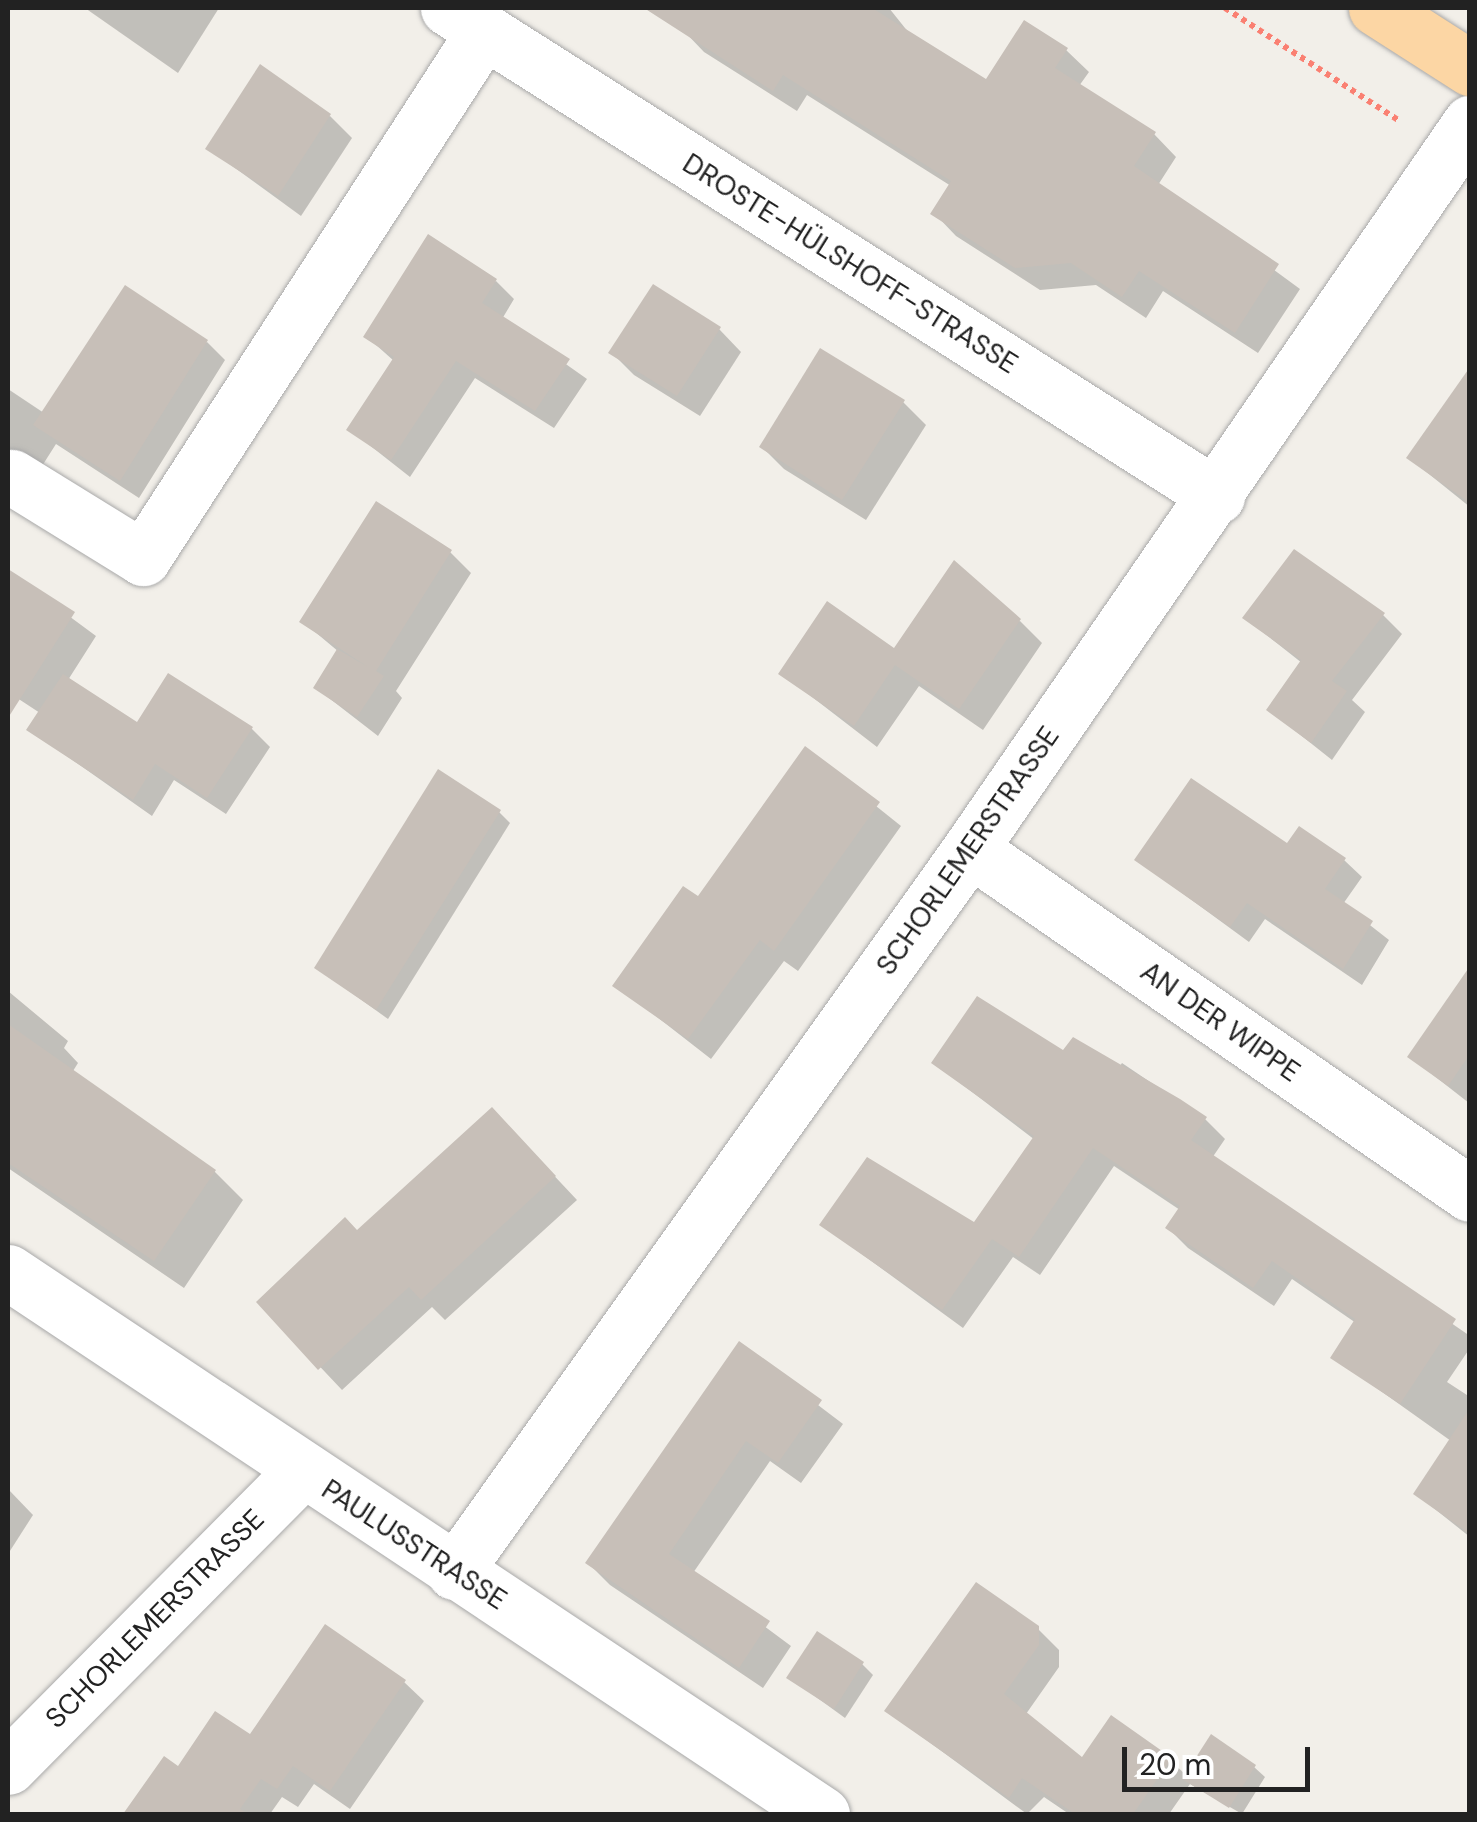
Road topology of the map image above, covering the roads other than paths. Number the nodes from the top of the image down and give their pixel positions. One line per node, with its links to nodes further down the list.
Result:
1 (1376, 8): 3 (main road)
2 (466, 19): 5 (street, DROSTE-HÜLSHOFF-STRASSE); 6 (street, DROSTE-HÜLSHOFF-STRASSE)
3 (1470, 68)
4 (1461, 139): 6 (street, SCHORLEMERSTRASSE)
5 (12, 477)
6 (1217, 496): 7 (street, SCHORLEMERSTRASSE)
7 (970, 849): 8 (street, AN DER WIPPE); 11 (street, SCHORLEMERSTRASSE)
8 (1470, 1194)
9 (8, 1272): 10 (street, PAULUSSTRASSE)
10 (302, 1471): 11 (street, PAULUSSTRASSE); 12 (street, SCHORLEMERSTRASSE)
11 (454, 1572): 13 (street, PAULUSSTRASSE)
12 (8, 1766)
13 (822, 1814)

